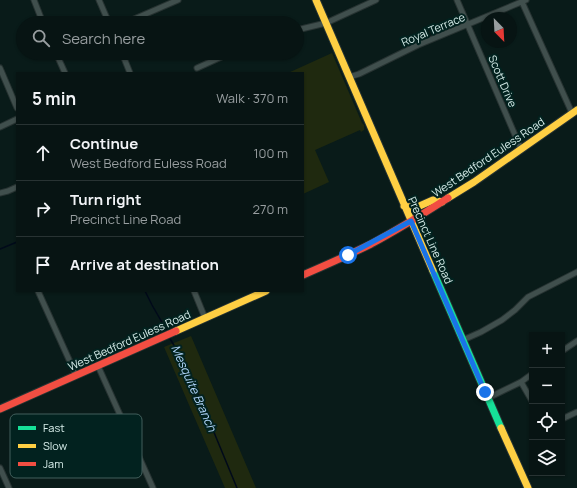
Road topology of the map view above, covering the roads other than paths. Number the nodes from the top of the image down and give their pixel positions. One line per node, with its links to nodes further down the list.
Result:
1 (34, 0): 8 (street)
2 (99, 0): 9 (street)
3 (178, 0): 10 (street)
4 (316, 0): 11 (main road, Precinct Line Road)
5 (376, 0): 11 (street)
6 (457, 0): 12 (street, Scott Drive)
7 (524, 1): 12 (street, Royal Terrace); 23 (street)
8 (40, 16)
9 (106, 16)
10 (141, 16)
11 (326, 23): 13 (street); 21 (main road, Precinct Line Road)
12 (468, 25): 21 (street, Royal Terrace); 26 (street, Scott Drive)
13 (304, 28)
14 (59, 60): 19 (street)
15 (125, 60): 20 (street)
16 (215, 60): 18 (street)
17 (0, 68): 22 (street)
18 (197, 68)
19 (65, 72)
20 (130, 72)
21 (349, 77): 30 (main road, Precinct Line Road)
22 (16, 106)
23 (574, 112): 26 (main road, West Bedford Euless Road)
24 (16, 119): 25 (street)
25 (0, 127)
26 (521, 149): 29 (main road, West Bedford Euless Road)
27 (16, 187): 28 (street)
28 (0, 193)
29 (442, 202): 30 (main road); 31 (main road, West Bedford Euless Road)
30 (404, 206): 31 (main road, Precinct Line Road)
31 (411, 221): 33 (main road, West Bedford Euless Road); 38 (main road, Precinct Line Road)
32 (577, 272): 38 (street)
33 (304, 275)
34 (38, 292): 42 (street)
35 (194, 292): 37 (street)
36 (264, 292): 37 (main road, West Bedford Euless Road)
37 (205, 318): 41 (main road, West Bedford Euless Road)
38 (463, 340): 46 (main road, Precinct Line Road)
39 (577, 341): 40 (street)
40 (565, 349)
41 (98, 366): 42 (main road, West Bedford Euless Road); 49 (street)
42 (76, 375): 47 (main road, West Bedford Euless Road)
43 (529, 376): 44 (street)
44 (522, 382): 45 (street); 46 (street)
45 (529, 395)
46 (488, 398): 55 (main road, Precinct Line Road)
47 (0, 409)
48 (577, 412): 50 (street)
49 (119, 414)
50 (565, 418)
51 (142, 465): 54 (street)
52 (0, 468): 53 (street)
53 (9, 488)
54 (152, 488)
55 (528, 488)

